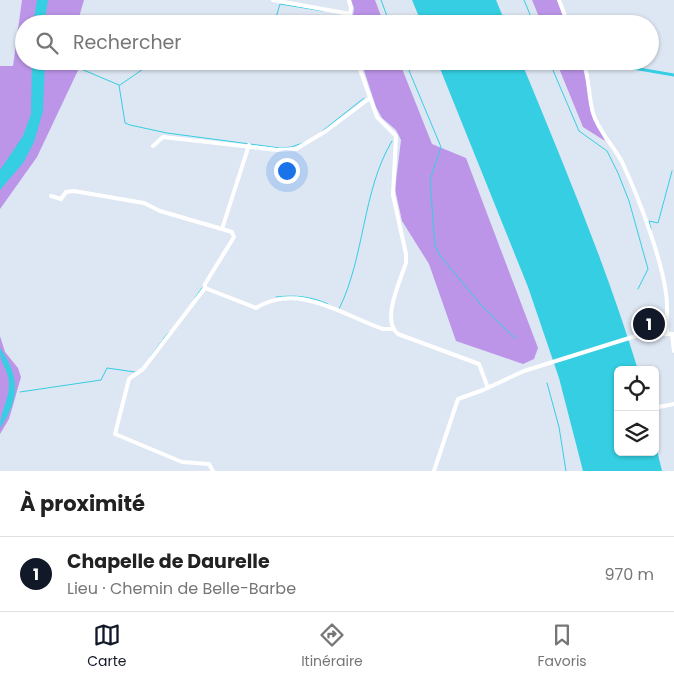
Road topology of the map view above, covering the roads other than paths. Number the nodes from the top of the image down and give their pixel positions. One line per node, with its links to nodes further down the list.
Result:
1 (273, 0): 4 (street)
2 (349, 0): 4 (street)
3 (559, 0): 5 (street)
4 (350, 14)
5 (565, 15)
6 (360, 70): 8 (street)
7 (587, 70): 15 (street)
8 (370, 98): 9 (street); 14 (street)
9 (249, 145): 10 (street); 12 (street)
10 (153, 146)
11 (51, 196): 12 (street)
12 (222, 229): 13 (street)
13 (205, 287): 14 (street); 20 (street)
14 (392, 328): 17 (street)
15 (671, 334): 16 (street); 17 (street)
16 (674, 351)
17 (488, 388): 21 (street)
18 (674, 404): 19 (street)
19 (659, 407)
20 (212, 471)
21 (434, 471)

